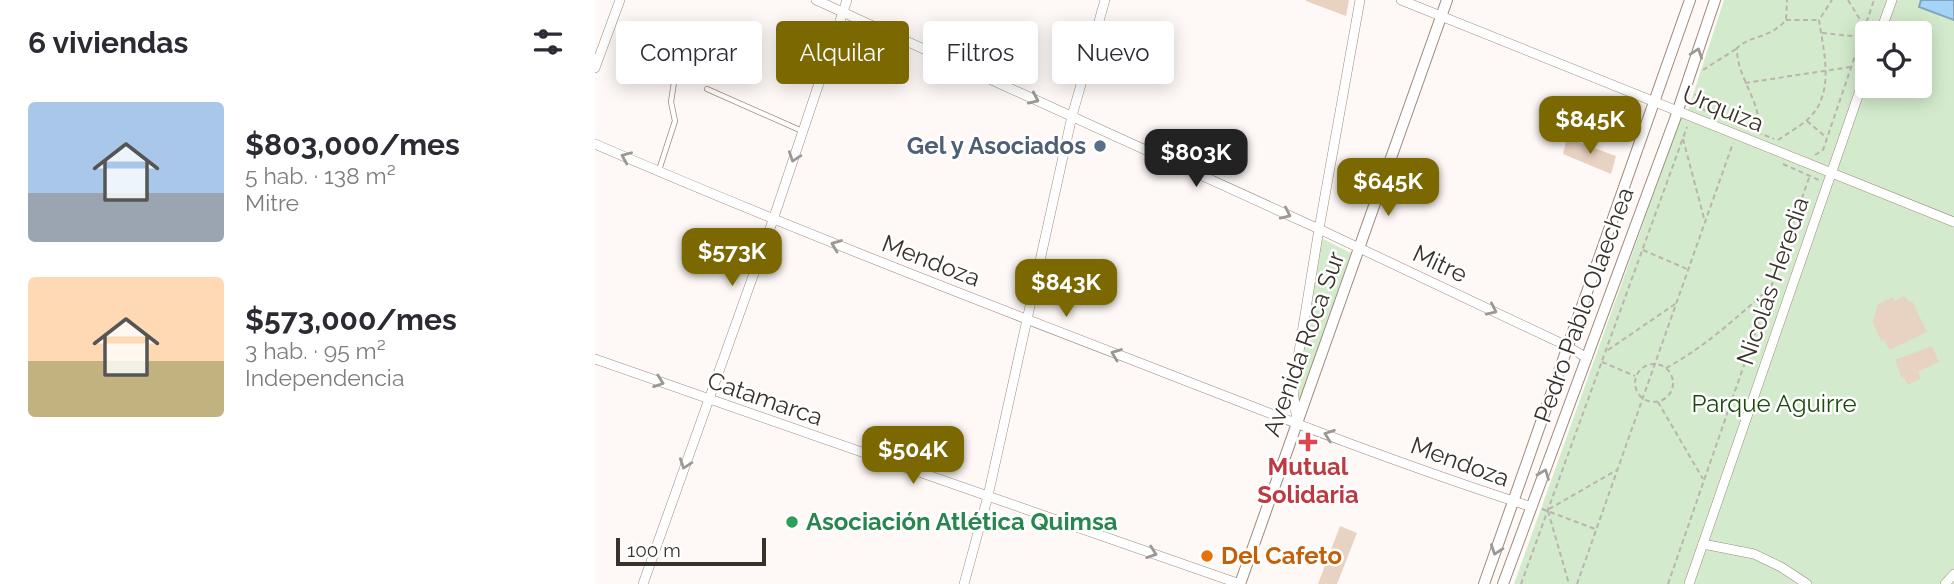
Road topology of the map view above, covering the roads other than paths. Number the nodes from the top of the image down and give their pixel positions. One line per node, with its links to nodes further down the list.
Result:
1 (619, 0): 14 (street)
2 (816, 0): 11 (street, Mitre)
3 (847, 0): 11 (street)
4 (1105, 0): 20 (street)
5 (1360, 0): 27 (street)
6 (1401, 0): 12 (street, Urquiza)
7 (1447, 0): 12 (street, Avenida Roca Sur)
8 (1690, 0): 18 (street, Pedro Pablo Olaechea)
9 (1715, 0): 19 (street, Pedro Pablo Olaechea, one-way to 9)
10 (1892, 0): 13 (street)
11 (843, 13): 20 (street, Mitre, one-way to 20); 21 (street)
12 (1441, 17): 18 (street, Urquiza); 28 (street, Avenida Roca Sur)
13 (1884, 21)
14 (595, 68)
15 (674, 84): 23 (lane)
16 (707, 89): 21 (lane)
17 (1857, 98): 24 (street, Nicolás Heredia)
18 (1653, 102): 19 (street, Urquiza); 30 (street, Pedro Pablo Olaechea)
19 (1678, 111): 24 (street, Urquiza); 31 (street, Pedro Pablo Olaechea)
20 (1072, 116): 27 (street, Mitre, one-way to 27); 29 (street)
21 (803, 131): 25 (street, one-way to 25)
22 (595, 144): 23 (street, Mendoza, one-way to 22)
23 (659, 171): 25 (street, Mendoza)
24 (1830, 172): 26 (street, Urquiza); 38 (street, Nicolás Heredia)
25 (773, 220): 29 (street, Mendoza, one-way to 25); 33 (street)
26 (1954, 222)
27 (1319, 229): 28 (street, Mitre); 34 (street)
28 (1361, 248): 30 (street, Mitre, one-way to 30); 34 (street, Avenida Roca Sur)
29 (1027, 320): 34 (street, Mendoza, one-way to 29); 35 (street)
30 (1567, 346): 31 (street, Mitre); 36 (street, Pedro Pablo Olaechea)
31 (1587, 358): 37 (street, Pedro Pablo Olaechea, one-way to 31)
32 (595, 359): 33 (street, Catamarca, one-way to 33)
33 (707, 400): 35 (street, Catamarca); 40 (street, one-way to 40)
34 (1297, 424): 36 (street, Mendoza, one-way to 34); 42 (street, Avenida Roca Sur)
35 (988, 496): 41 (street); 42 (street, Catamarca, one-way to 42)
36 (1513, 501): 37 (street, Mendoza); 43 (street, Pedro Pablo Olaechea, one-way to 43)
37 (1532, 507): 44 (street, Pedro Pablo Olaechea)
38 (1703, 544): 45 (street, Nicolás Heredia); 46 (street)
39 (1954, 575): 47 (street)
40 (643, 584)
41 (964, 584)
42 (1240, 584)
43 (1484, 584)
44 (1503, 584)
45 (1689, 584)
46 (1807, 584)
47 (1945, 584)

